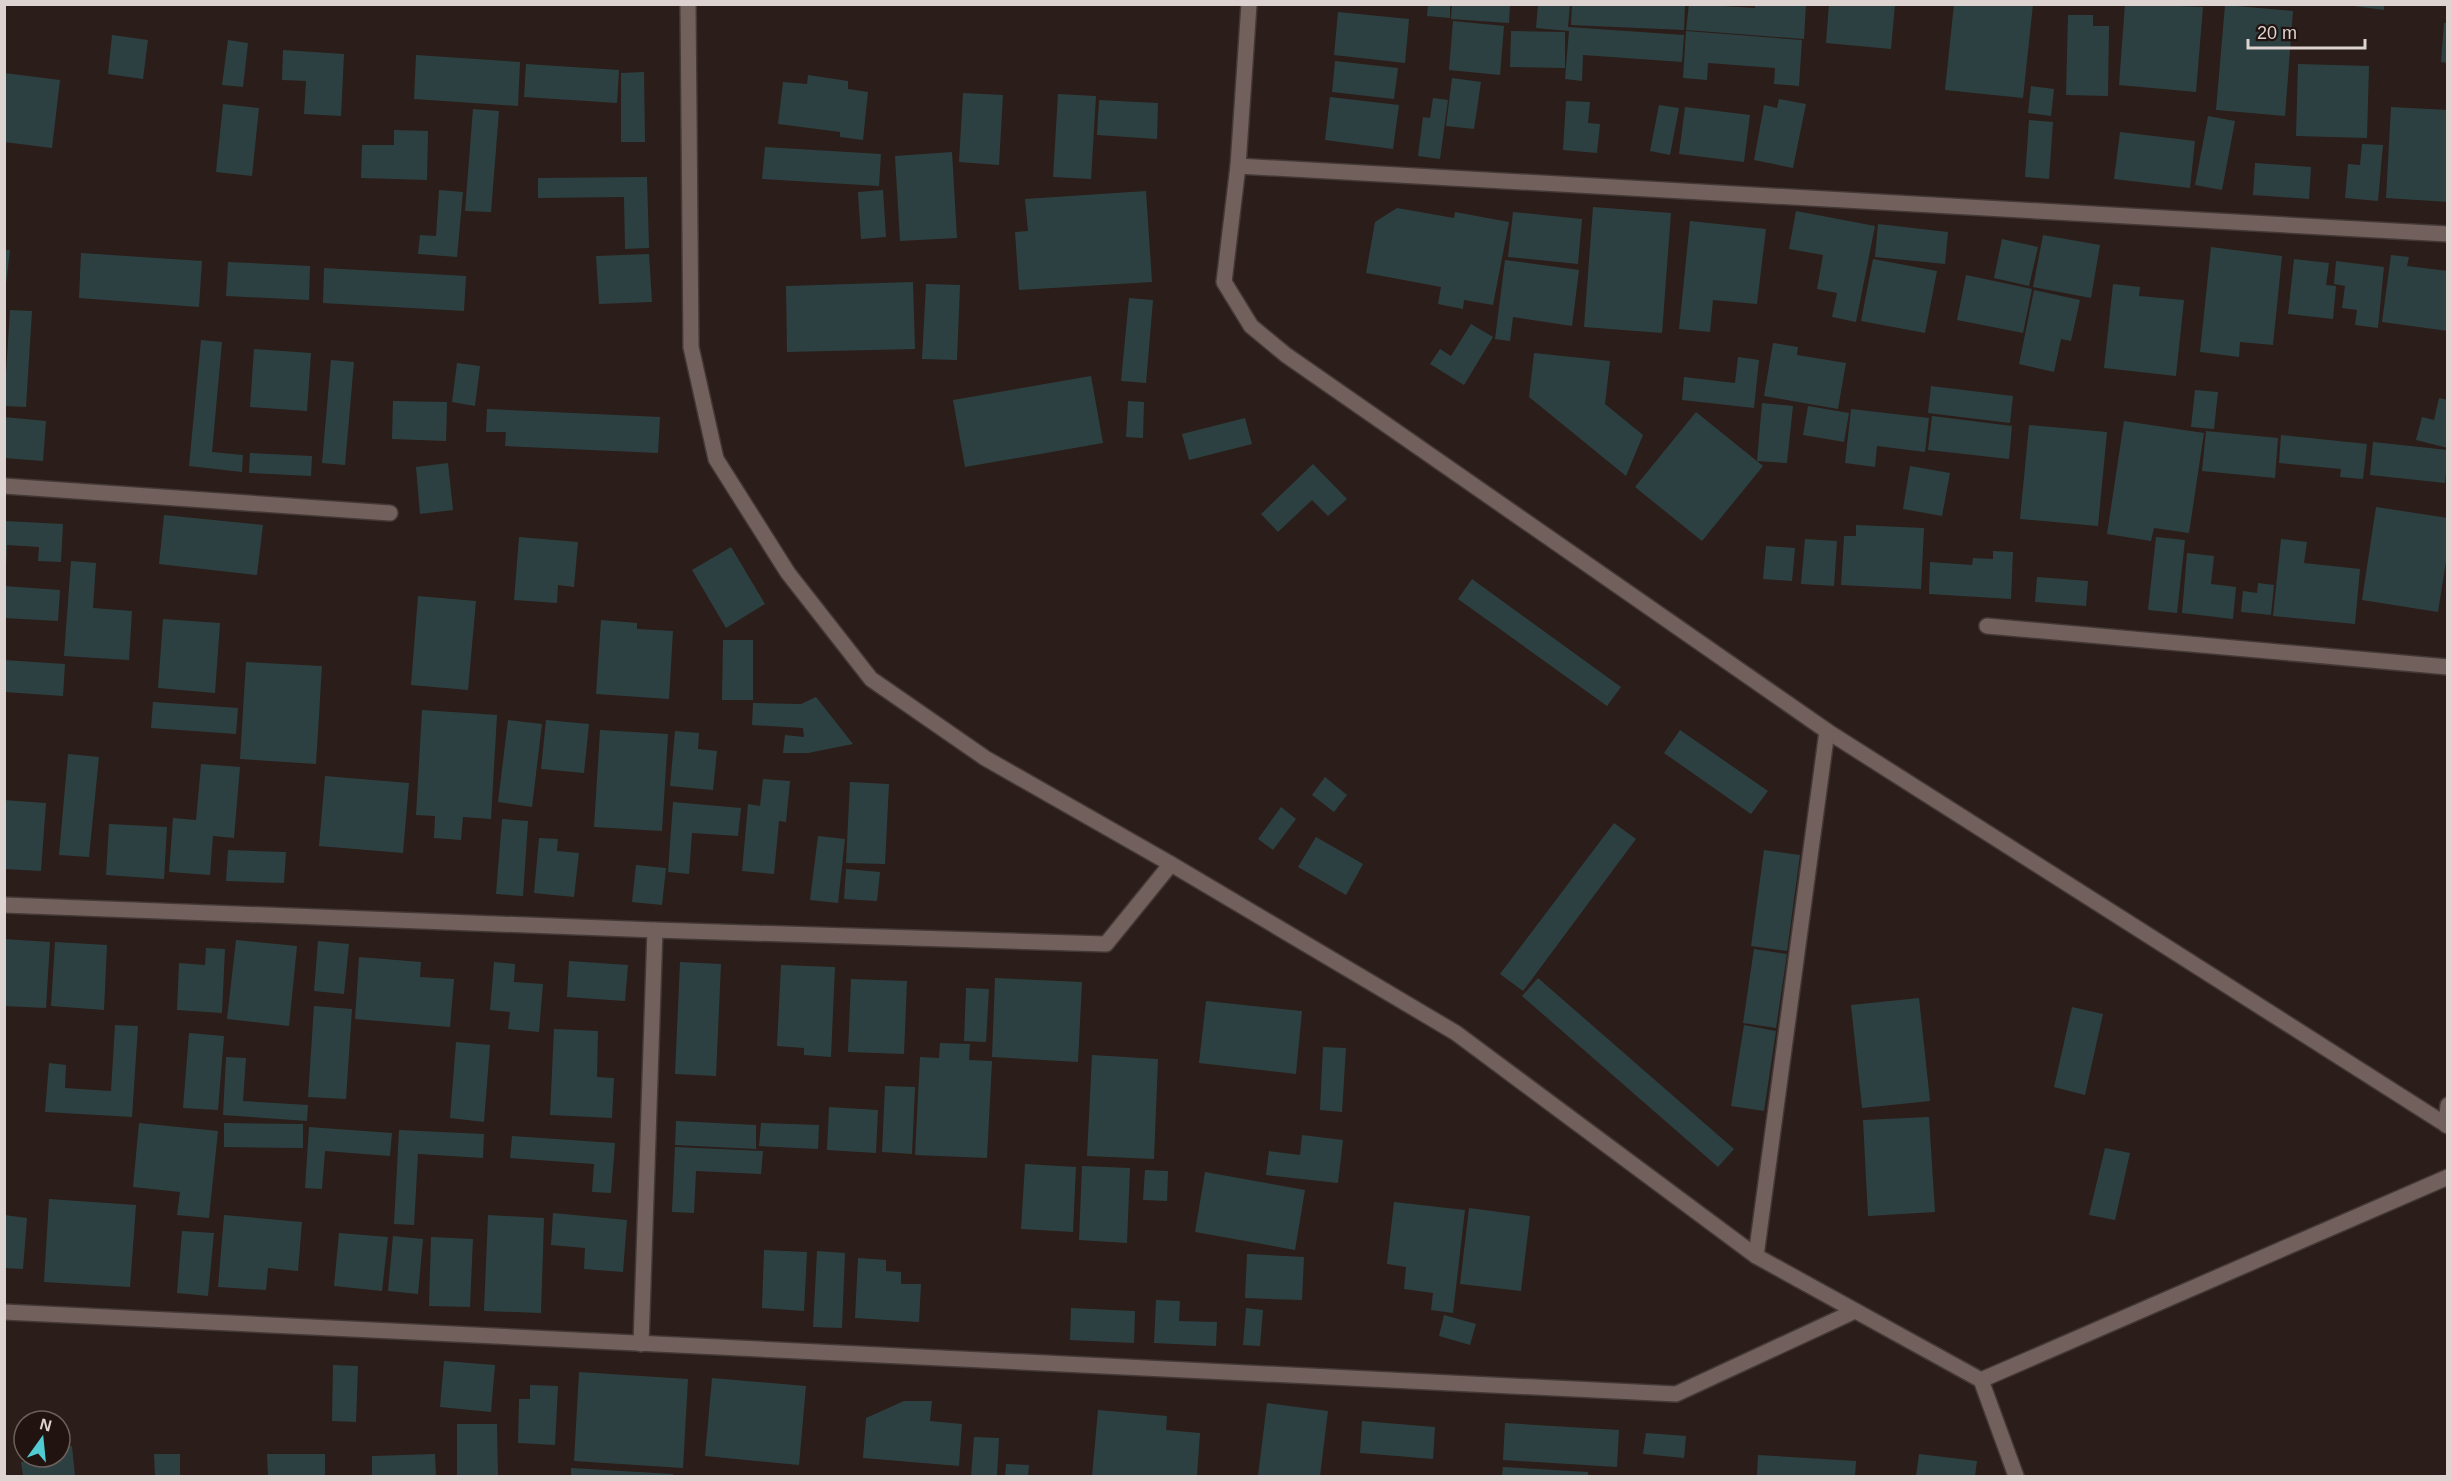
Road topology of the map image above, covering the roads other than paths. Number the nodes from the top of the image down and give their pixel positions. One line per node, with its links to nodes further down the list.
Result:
1 (688, 4): 10 (street)
2 (1249, 4): 3 (street)
3 (1238, 166): 4 (street); 9 (street)
4 (2448, 234)
5 (4, 486): 6 (street)
6 (390, 513)
7 (1987, 627): 8 (street)
8 (2448, 667)
9 (1827, 731): 14 (street); 16 (street)
10 (1171, 864): 12 (street); 16 (street)
11 (4, 905): 12 (street)
12 (655, 930): 19 (street)
13 (2448, 1105): 14 (street)
14 (2447, 1125)
15 (2448, 1177): 20 (street)
16 (1756, 1256): 17 (street)
17 (1855, 1311): 19 (street); 20 (street)
18 (4, 1312): 19 (street)
19 (641, 1344)
20 (1981, 1380): 21 (street)
21 (2016, 1476)

